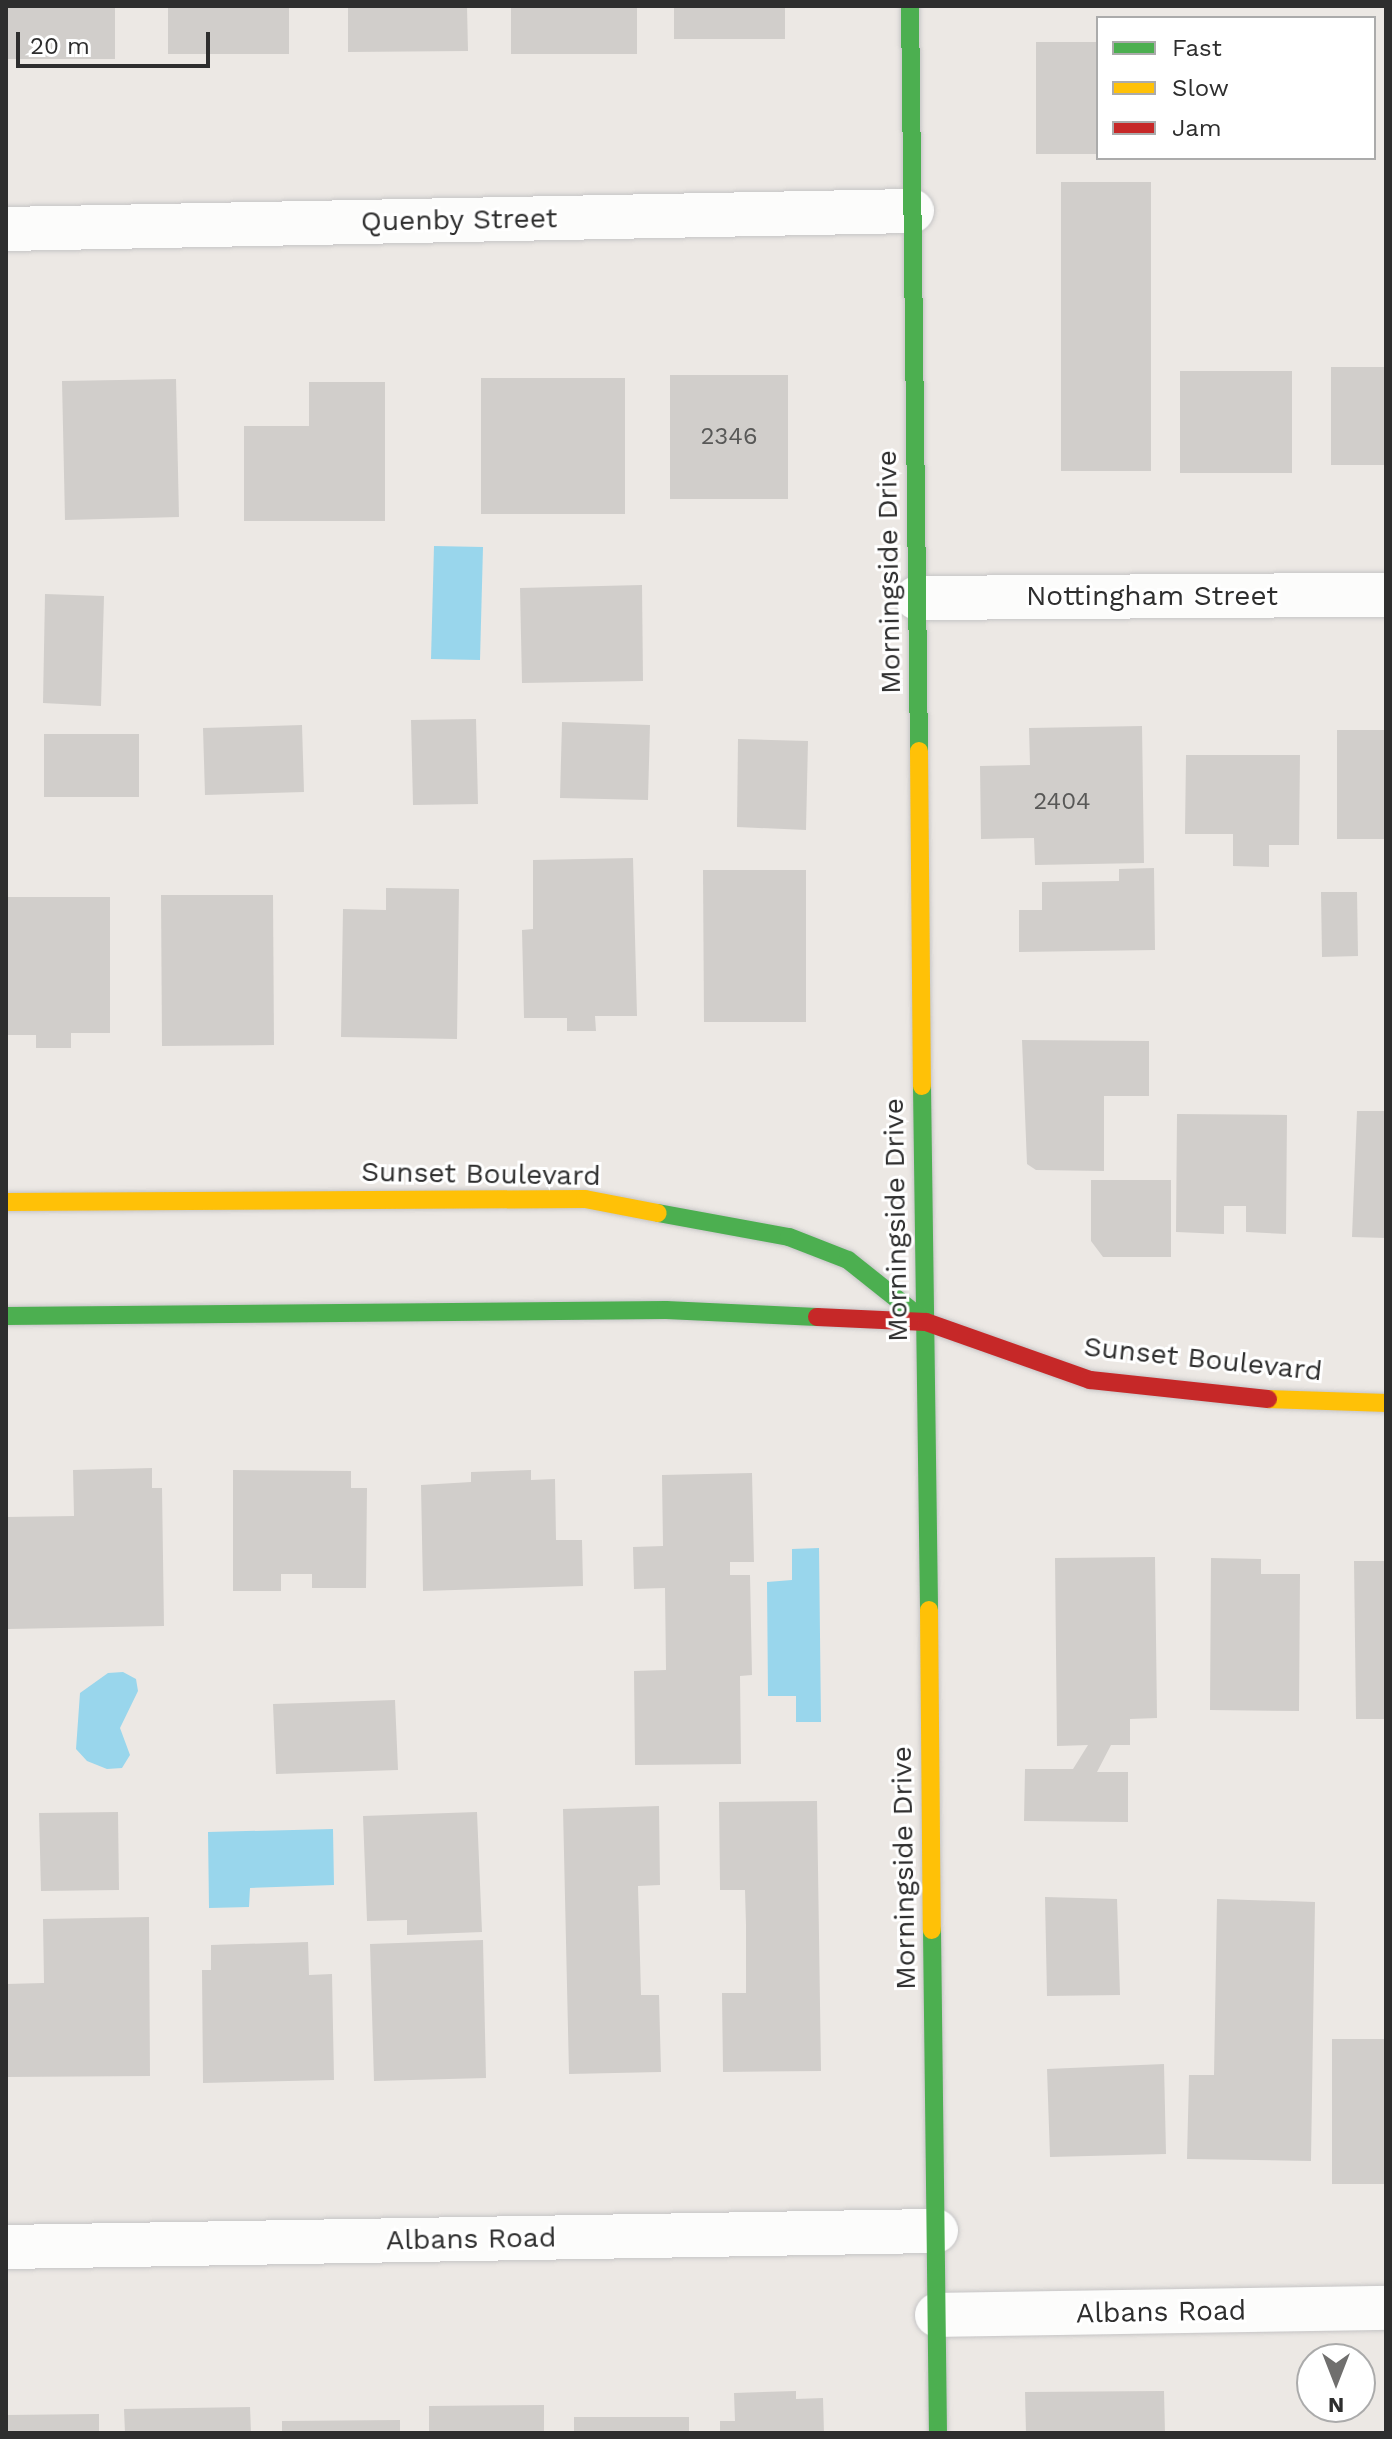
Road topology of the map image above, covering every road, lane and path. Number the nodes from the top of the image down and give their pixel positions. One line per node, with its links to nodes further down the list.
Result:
1 (910, 6): 2 (street, Morningside Drive)
2 (912, 211): 3 (street, Quenby Street); 5 (street, Morningside Drive)
3 (6, 229)
4 (1386, 595): 5 (street, Nottingham Street)
5 (917, 598): 8 (street, Morningside Drive)
6 (6, 1202): 8 (street, Sunset Boulevard)
7 (6, 1316): 8 (street, Sunset Boulevard)
8 (926, 1322): 9 (street, Sunset Boulevard); 10 (street, Morningside Drive)
9 (1386, 1403)
10 (936, 2231): 11 (street, Albans Road); 13 (street, Morningside Drive)
11 (6, 2247)
12 (1386, 2308): 13 (street, Albans Road)
13 (937, 2315): 14 (street, Morningside Drive)
14 (938, 2433)

